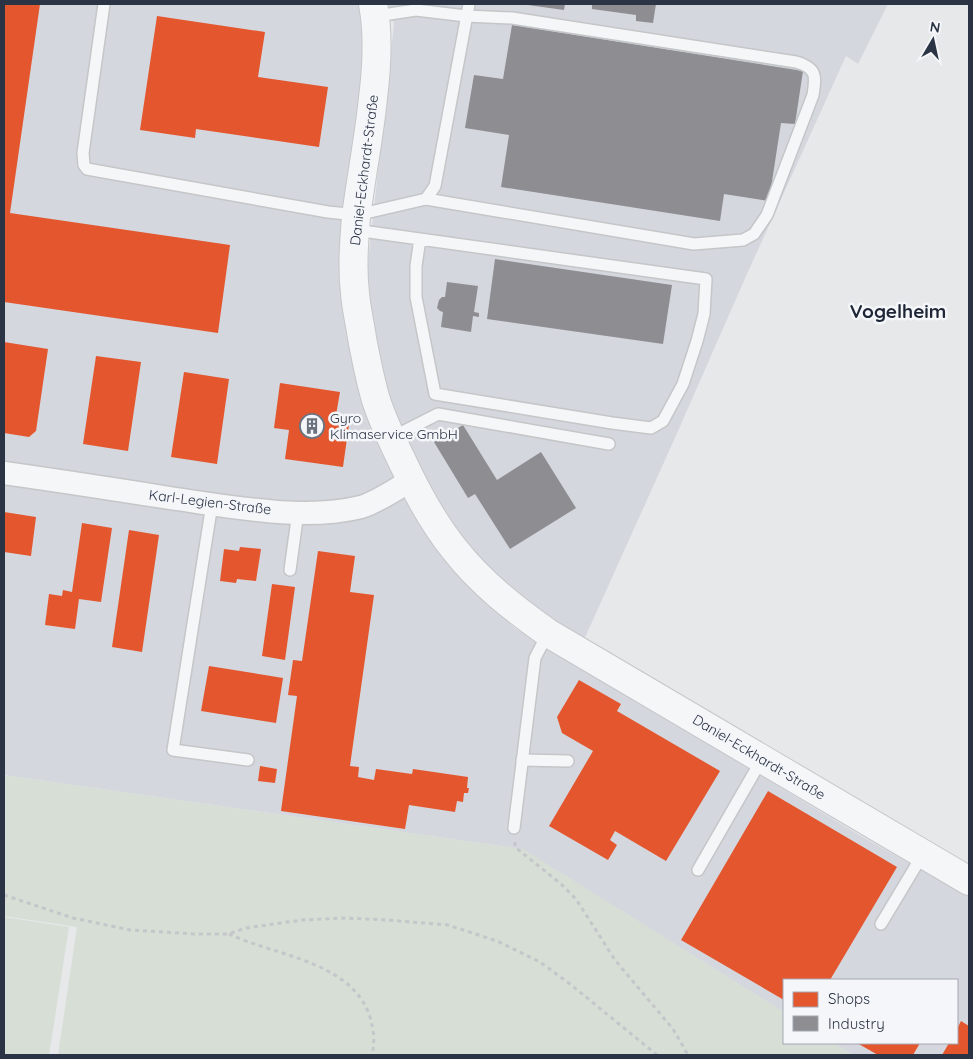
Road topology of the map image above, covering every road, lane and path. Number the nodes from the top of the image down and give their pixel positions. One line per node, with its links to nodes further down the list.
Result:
1 (104, 4): 6 (lane)
2 (469, 4): 4 (lane)
3 (374, 10): 4 (lane); 6 (street, Daniel-Eckhardt-Straße)
4 (466, 16): 5 (lane); 5 (lane)
5 (426, 199): 6 (lane)
6 (356, 223): 7 (lane); 8 (street, Daniel-Eckhardt-Straße)
7 (420, 239): 7 (lane)
8 (391, 438): 9 (lane); 11 (street, Daniel-Eckhardt-Straße)
9 (609, 444)
10 (4, 473): 12 (street, Karl-Legien-Straße)
11 (411, 480): 13 (street, Karl-Legien-Straße); 15 (street, Daniel-Eckhardt-Straße)
12 (212, 504): 13 (street, Karl-Legien-Straße); 17 (lane)
13 (298, 512): 14 (lane)
14 (290, 570)
15 (548, 632): 16 (street, Daniel-Eckhardt-Straße); 18 (lane)
16 (762, 759): 21 (street, Daniel-Eckhardt-Straße); 22 (lane)
17 (248, 760)
18 (522, 760): 19 (lane); 20 (lane)
19 (568, 760)
20 (514, 828): 29 (path)
21 (922, 854): 23 (street, Daniel-Eckhardt-Straße); 25 (lane)
22 (698, 870)
23 (969, 881)
24 (4, 895): 26 (path)
25 (880, 924)
26 (228, 934): 27 (path); 28 (path)
27 (372, 1055)
28 (657, 1055)
29 (688, 1055)

